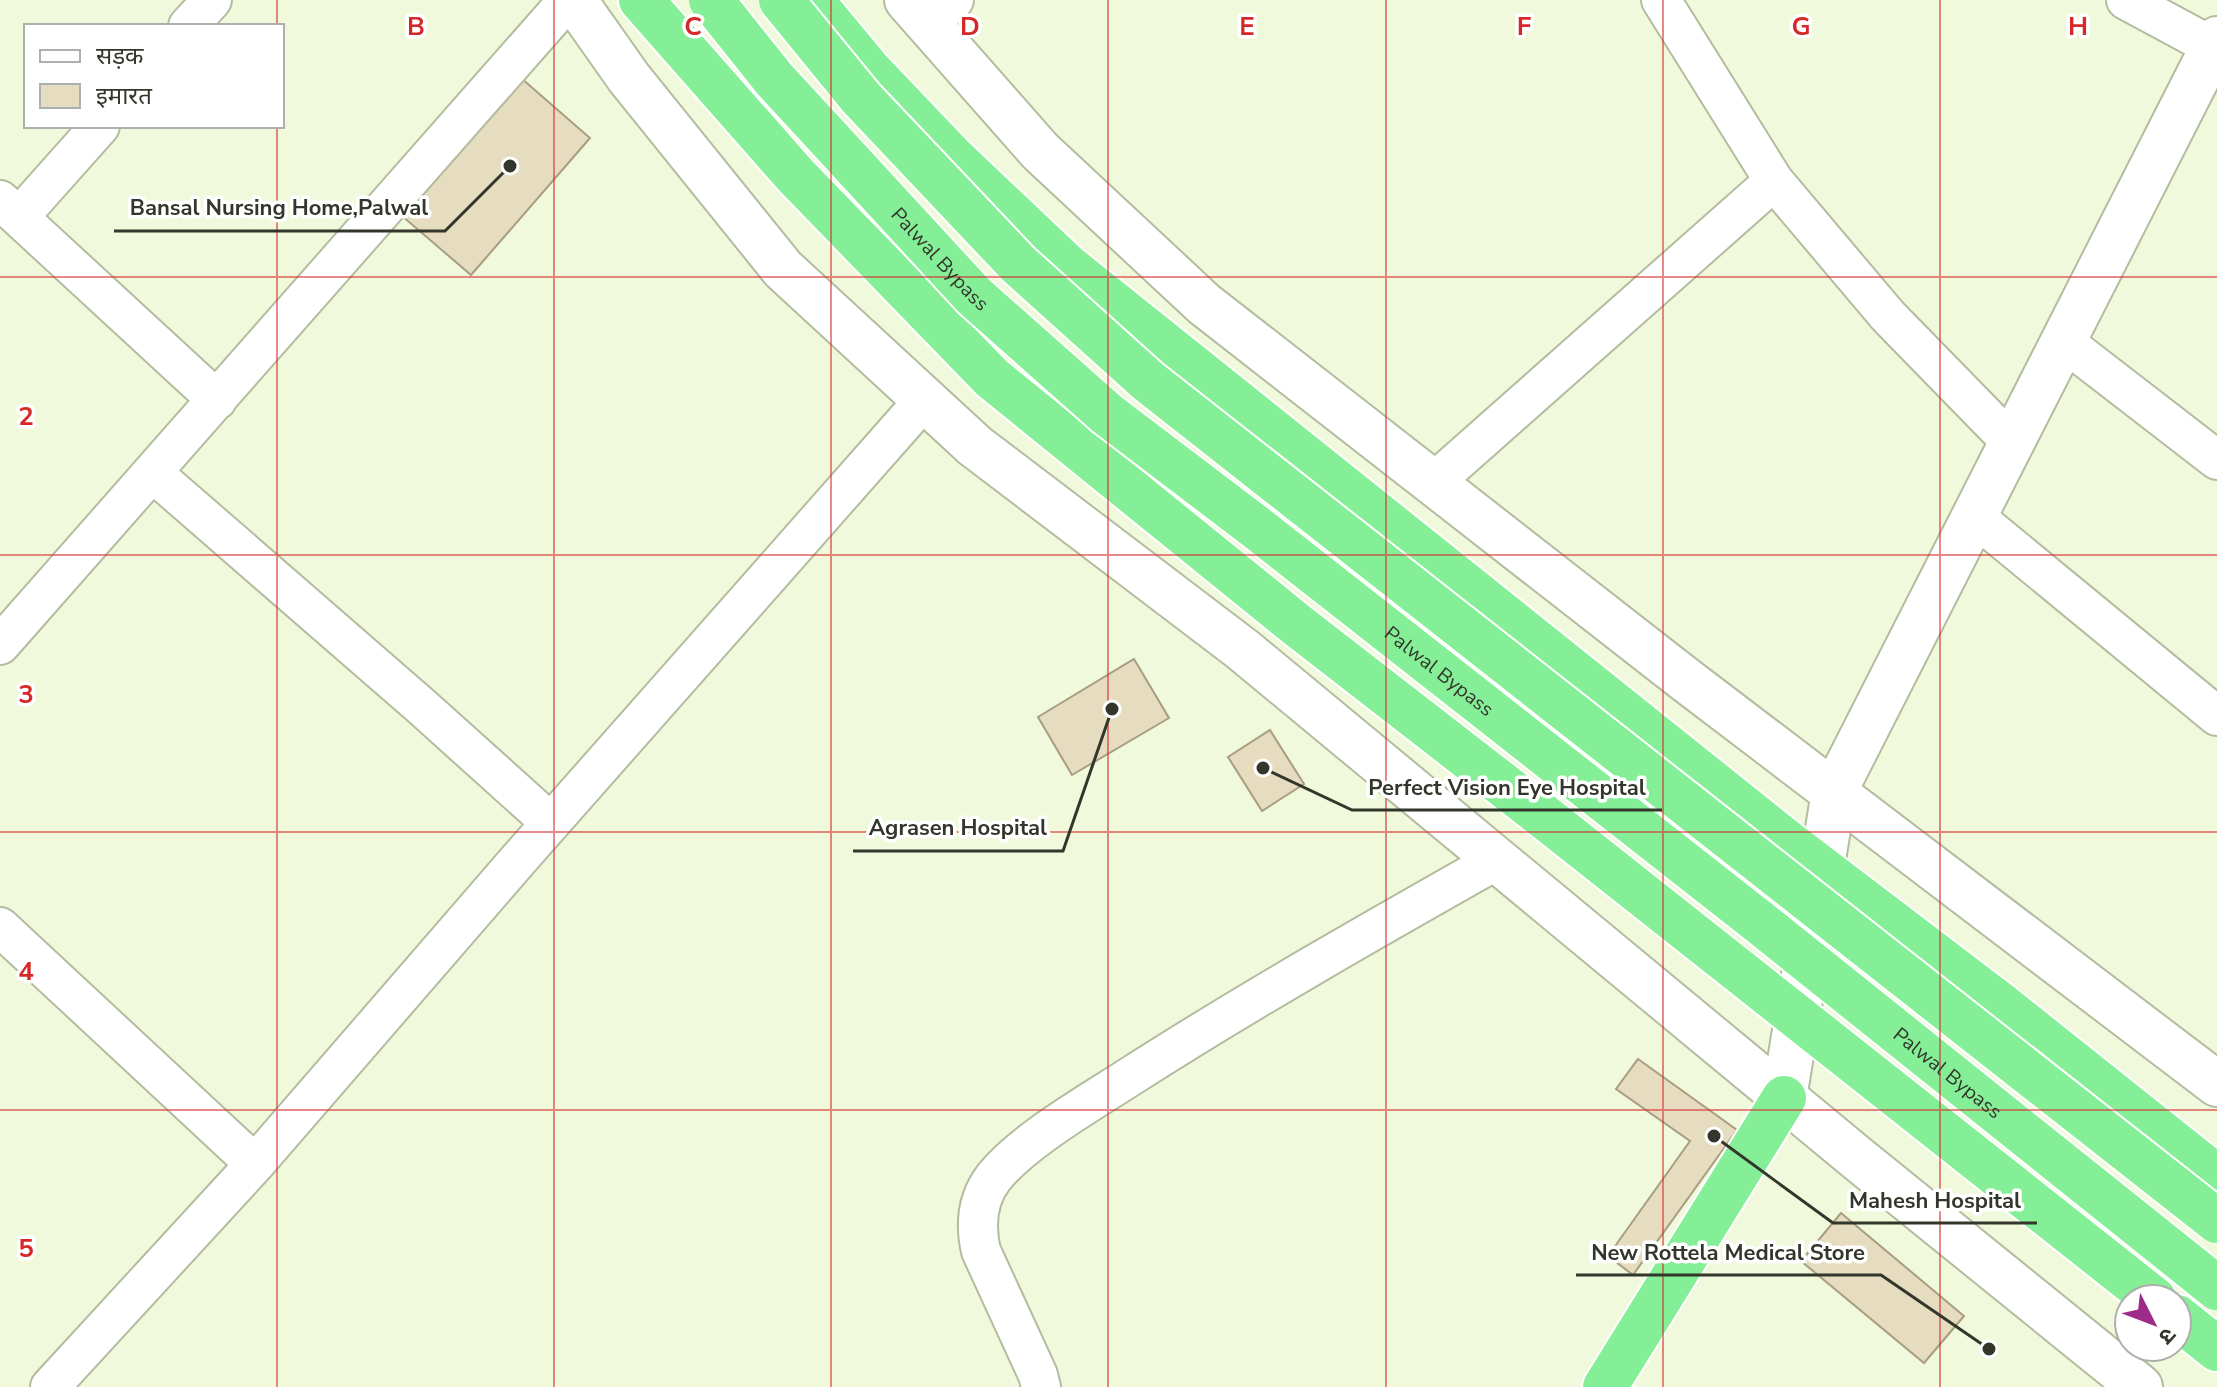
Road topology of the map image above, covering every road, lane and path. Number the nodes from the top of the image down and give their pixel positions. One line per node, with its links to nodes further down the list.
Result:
1 (212, 0): 10 (street)
2 (571, 0): 16 (street); 17 (street)
3 (641, 0): 30 (highway)
4 (711, 0): 37 (highway, Palwal Bypass, bridge)
5 (781, 0): 35 (highway, bridge)
6 (811, 0): 28 (highway)
7 (1661, 0): 13 (street)
8 (2126, 0): 11 (street)
9 (930, 8): 21 (street)
10 (190, 24)
11 (2216, 45): 15 (street)
12 (98, 128): 14 (street)
13 (1774, 181): 18 (street); 21 (street)
14 (9, 208): 17 (street)
15 (2063, 341): 18 (street); 19 (street)
16 (925, 399): 26 (street); 27 (street)
17 (217, 400): 20 (street)
18 (2012, 443): 22 (street)
19 (2217, 460)
20 (153, 473): 23 (street); 26 (street)
21 (1433, 483): 25 (street)
22 (1974, 516): 24 (street); 25 (street)
23 (0, 645)
24 (2217, 716)
25 (1834, 792): 28 (street); 31 (street)
26 (551, 823): 33 (street)
27 (1497, 860): 32 (street); 42 (street)
28 (1821, 869): 30 (street); 34 (highway)
29 (0, 927): 33 (street)
30 (1797, 1017): 32 (street); 36 (highway)
31 (2217, 1084)
32 (1784, 1098): 40 (highway); 43 (street)
33 (255, 1164): 41 (street)
34 (2217, 1177)
35 (2217, 1221)
36 (2134, 1283)
37 (2217, 1288)
38 (2193, 1330): 39 (highway)
39 (2217, 1349)
40 (1608, 1386)
41 (50, 1387)
42 (1041, 1387)
43 (2140, 1387)

